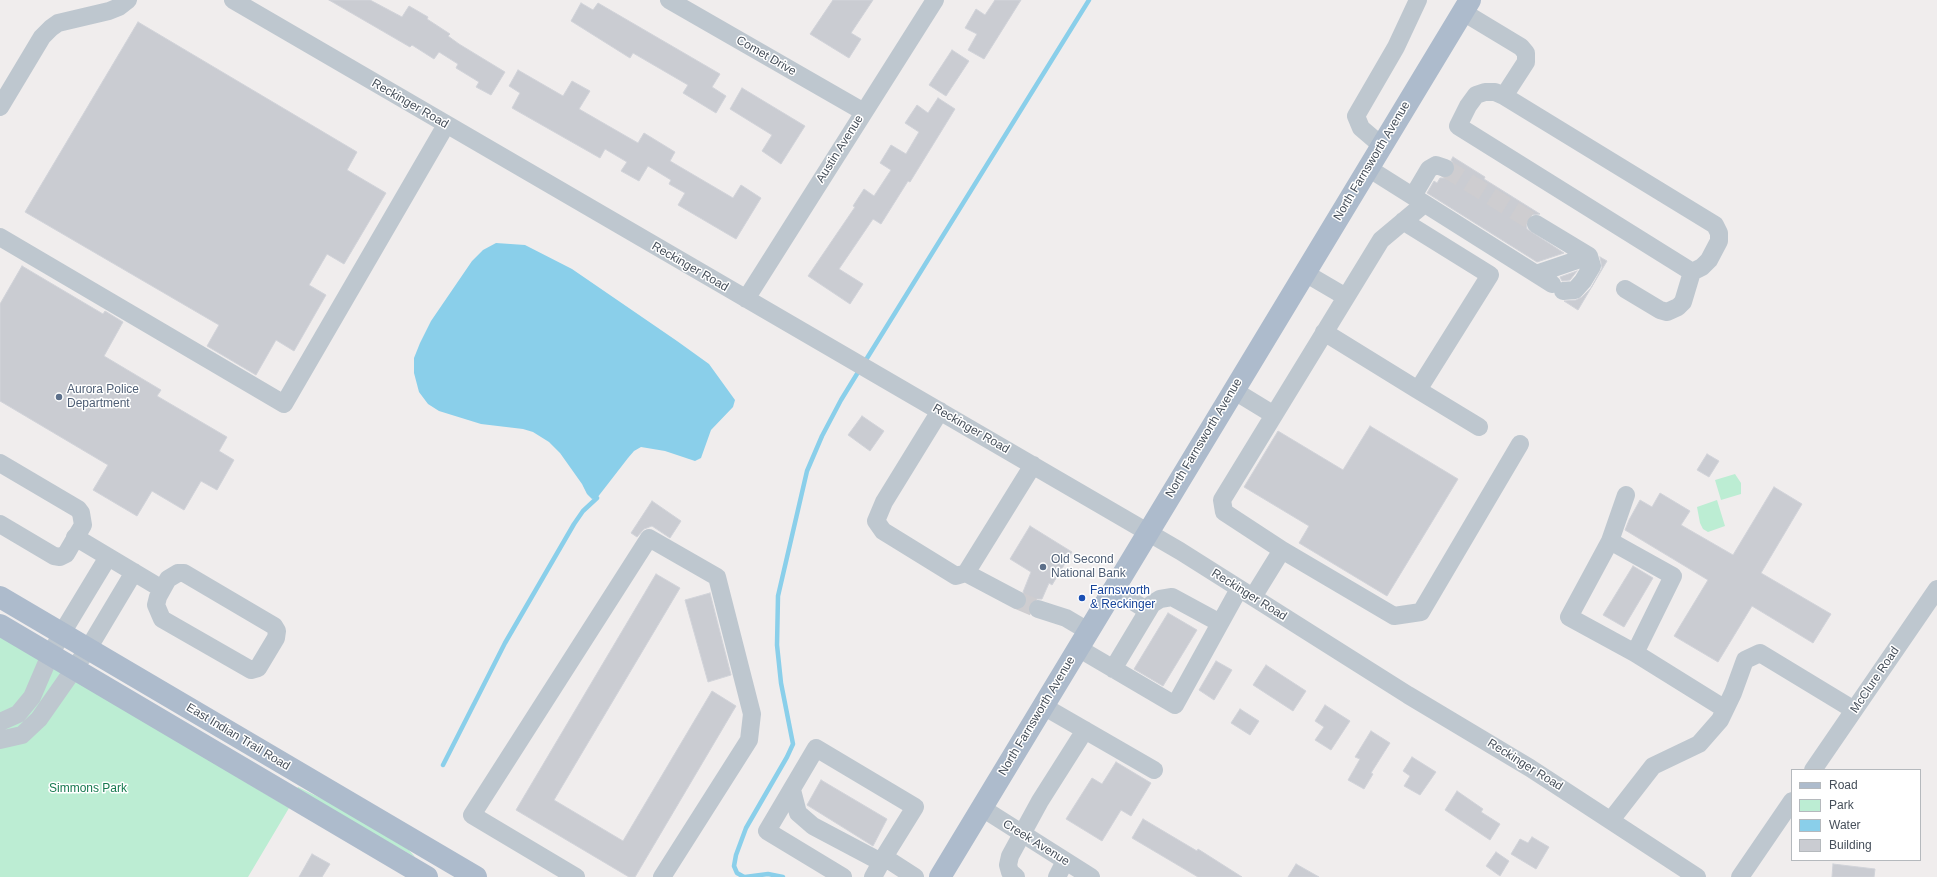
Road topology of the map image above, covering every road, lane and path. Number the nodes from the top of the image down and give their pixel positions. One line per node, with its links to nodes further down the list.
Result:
1 (128, 0): 8 (street)
2 (233, 0): 10 (street, Reckinger Road)
3 (669, 0): 9 (street, Comet Drive)
4 (935, 0): 9 (street, Austin Avenue)
5 (1418, 0): 11 (street)
6 (1466, 6): 7 (street); 11 (main road, North Farnsworth Avenue)
7 (1504, 96): 20 (street); 20 (street)
8 (0, 107)
9 (864, 112): 26 (street, Austin Avenue)
10 (446, 125): 17 (street); 26 (street, Reckinger Road)
11 (1382, 146): 12 (main road, North Farnsworth Avenue)
12 (1368, 168): 14 (street); 21 (main road, North Farnsworth Avenue)
13 (1445, 168): 14 (street)
14 (1418, 200): 15 (street); 18 (street)
15 (1403, 221): 23 (street); 25 (street)
16 (1536, 224): 19 (street)
17 (0, 237)
18 (1504, 253): 22 (street); 23 (street)
19 (1588, 256): 22 (street); 22 (street)
20 (1692, 272): 24 (street)
21 (1305, 273): 25 (street); 28 (main road, North Farnsworth Avenue)
22 (1536, 274)
23 (1490, 275): 29 (street)
24 (1625, 289)
25 (1346, 297): 27 (street)
26 (746, 299): 30 (street, Reckinger Road)
27 (1324, 332): 29 (street); 31 (street)
28 (1233, 390): 31 (street); 38 (main road, North Farnsworth Avenue)
29 (1418, 390): 32 (street)
30 (940, 411): 35 (street, Reckinger Road); 44 (street)
31 (1274, 415): 41 (street)
32 (1479, 427)
33 (1520, 444): 41 (street)
34 (0, 463): 39 (street)
35 (1033, 465): 38 (street, Reckinger Road); 44 (street)
36 (1626, 495): 40 (street)
37 (0, 524): 39 (street)
38 (1147, 532): 46 (main road, North Farnsworth Avenue); 48 (street, Reckinger Road)
39 (75, 537): 42 (street)
40 (1610, 541): 58 (street); 58 (street)
41 (1282, 550): 48 (street)
42 (108, 557): 43 (street); 55 (street)
43 (134, 572): 45 (street); 57 (street)
44 (966, 573): 50 (street)
45 (162, 589): 45 (street)
46 (1114, 589): 52 (street); 56 (main road, North Farnsworth Avenue)
47 (1937, 589): 64 (street, McClure Road)
48 (1246, 593): 53 (street); 73 (street, Reckinger Road)
49 (0, 597): 55 (main road, East Indian Trail Road)
50 (1017, 600)
51 (1038, 609): 56 (street)
52 (1148, 611): 53 (street); 61 (street)
53 (1220, 623): 61 (street)
54 (0, 625): 59 (main road, East Indian Trail Road)
55 (62, 633): 57 (main road, East Indian Trail Road); 59 (street)
56 (1083, 640): 61 (street); 62 (main road, North Farnsworth Avenue)
57 (88, 650): 60 (street); 79 (main road, East Indian Trail Road)
58 (1635, 653): 63 (street)
59 (50, 655): 60 (main road, East Indian Trail Road); 65 (street)
60 (74, 669): 67 (street); 78 (main road, East Indian Trail Road)
61 (1113, 669)
62 (1043, 706): 66 (street); 72 (main road, North Farnsworth Avenue)
63 (1725, 709): 64 (street); 73 (street)
64 (1854, 710): 68 (street, McClure Road)
65 (0, 722)
66 (1085, 730): 69 (street); 74 (street)
67 (0, 740)
68 (1814, 769)
69 (1154, 770)
70 (792, 790): 76 (street); 76 (street); 81 (street)
71 (1791, 802): 88 (street)
72 (982, 808): 74 (street, Creek Avenue); 83 (main road, North Farnsworth Avenue)
73 (1610, 820): 87 (street, Reckinger Road)
74 (1023, 834): 75 (street, Creek Avenue); 84 (street)
75 (1065, 861): 85 (street); 86 (street, Creek Avenue)
76 (879, 866): 82 (street)
77 (564, 874): 80 (street)
78 (427, 877)
79 (476, 877)
80 (662, 877)
81 (843, 877)
82 (915, 877)
83 (940, 877)
84 (1016, 877)
85 (1057, 877)
86 (1091, 877)
87 (1697, 877)
88 (1740, 877)

